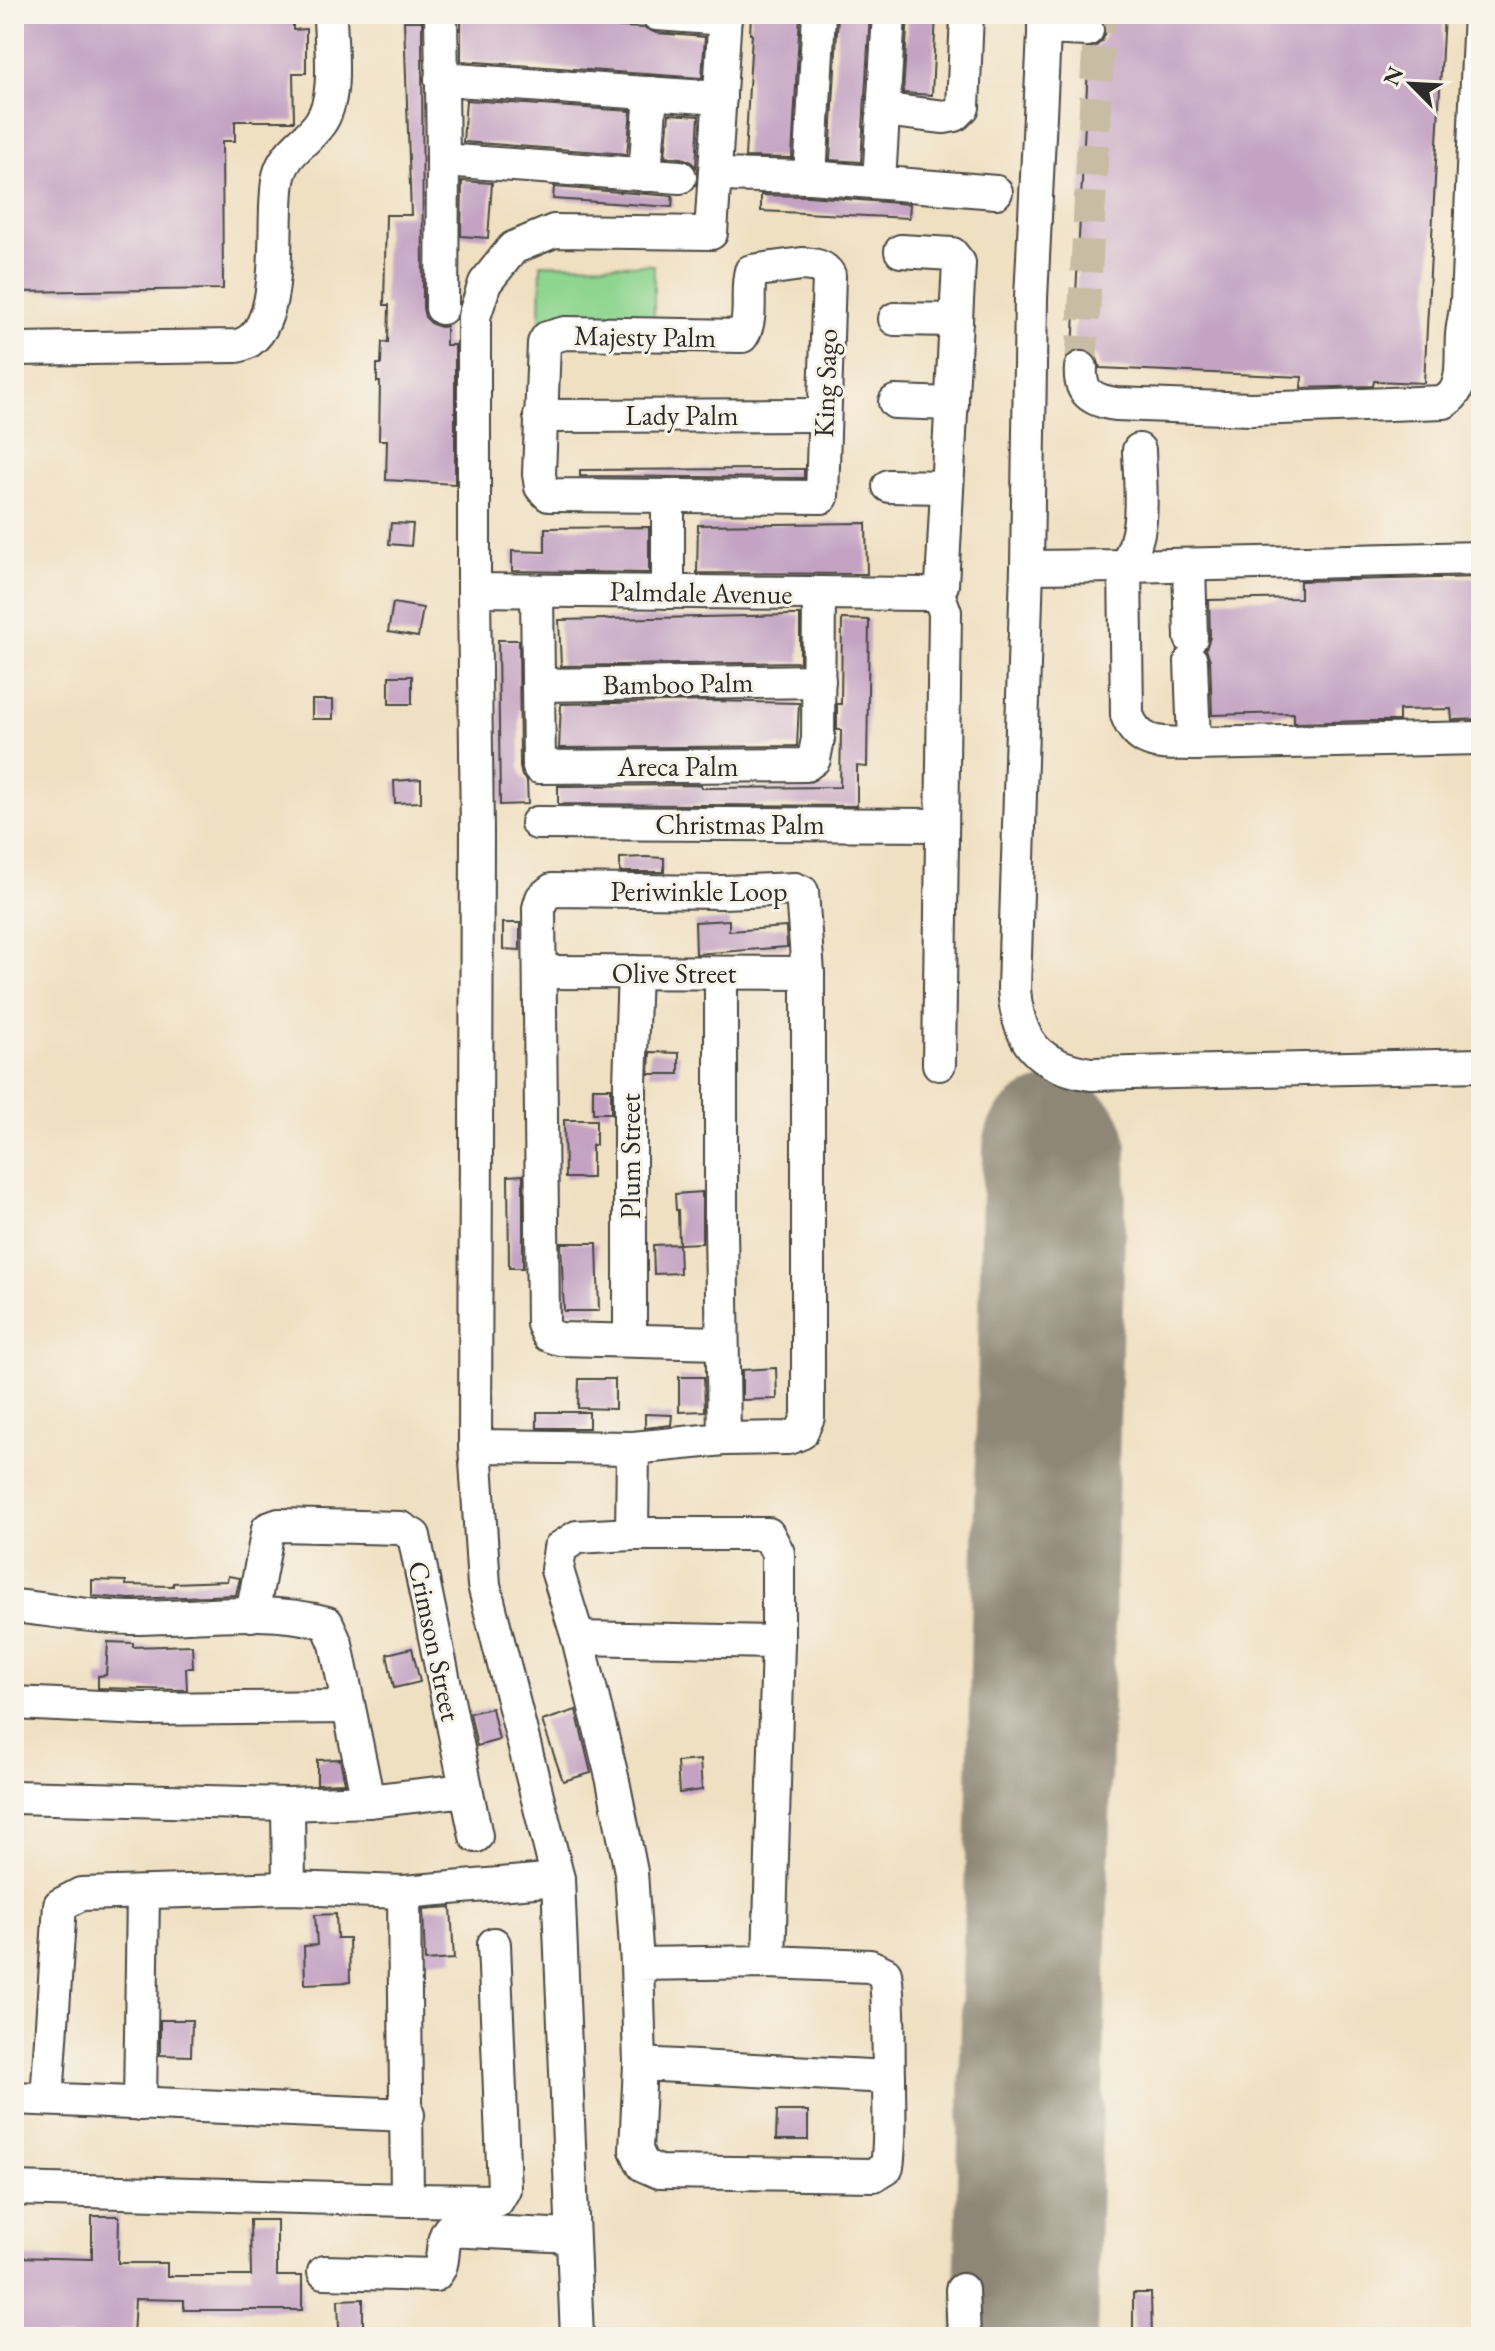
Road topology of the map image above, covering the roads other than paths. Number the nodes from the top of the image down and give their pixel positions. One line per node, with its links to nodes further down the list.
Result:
1 (330, 14): 29 (street)
2 (441, 14): 12 (street)
3 (657, 14): 9 (street)
4 (819, 14): 20 (street)
5 (889, 14): 15 (street)
6 (967, 14): 15 (street)
7 (1462, 14): 28 (street)
8 (1480, 14): 28 (street)
9 (725, 16): 14 (street)
10 (1044, 21): 11 (street); 42 (street)
11 (1087, 30)
12 (441, 79): 13 (street); 16 (street)
13 (651, 93): 14 (street); 17 (street)
14 (720, 98): 18 (street)
15 (884, 110): 21 (street)
16 (443, 160): 17 (street); 25 (street)
17 (645, 175): 19 (street)
18 (716, 175): 20 (street); 43 (street)
19 (680, 177)
20 (810, 177): 21 (street)
21 (879, 182): 22 (street)
22 (996, 192)
23 (901, 251): 27 (street)
24 (826, 270): 33 (street, King Sago); 34 (street, Majesty Palm)
25 (442, 308)
26 (895, 319): 27 (street)
27 (956, 320): 32 (street)
28 (1462, 334): 30 (street)
29 (14, 349)
30 (1081, 368)
31 (895, 402): 32 (street)
32 (952, 404): 37 (street)
33 (824, 415): 34 (street, Lady Palm); 38 (street, King Sago)
34 (540, 416): 38 (street)
35 (1139, 450): 41 (street)
36 (889, 486): 37 (street)
37 (947, 487): 47 (street)
38 (668, 495): 45 (street)
39 (1481, 558): 40 (street)
40 (1189, 565): 41 (street); 51 (street)
41 (1125, 566): 42 (street); 51 (street)
42 (1027, 567): 59 (street)
43 (474, 590): 44 (street, Palmdale Avenue); 63 (street)
44 (537, 591): 45 (street, Palmdale Avenue); 49 (street)
45 (668, 592): 46 (street, Palmdale Avenue)
46 (819, 593): 47 (street, Palmdale Avenue); 48 (street)
47 (933, 593): 53 (street)
48 (819, 681): 49 (street, Bamboo Palm); 49 (street, Areca Palm)
49 (538, 685)
50 (1481, 738): 51 (street)
51 (1194, 744)
52 (537, 823): 53 (street, Christmas Palm)
53 (942, 825): 58 (street)
54 (540, 972): 55 (street, Olive Street); 57 (street, Periwinkle Loop); 60 (street, Periwinkle Loop)
55 (634, 972): 56 (street, Olive Street); 60 (street, Plum Street)
56 (721, 973): 57 (street, Olive Street); 61 (street)
57 (808, 973): 62 (street, Periwinkle Loop)
58 (939, 1064)
59 (1481, 1065)
60 (630, 1339): 61 (street)
61 (722, 1343): 62 (street)
62 (724, 1439): 64 (street)
63 (475, 1446): 64 (street); 77 (street)
64 (633, 1448): 65 (street)
65 (632, 1534): 68 (street); 69 (street)
66 (14, 1606): 67 (street)
67 (252, 1615): 71 (street); 72 (street, Crimson Street)
68 (578, 1638): 69 (street); 83 (street)
69 (778, 1642): 82 (street)
70 (14, 1703): 71 (street)
71 (347, 1707): 74 (street)
72 (466, 1790): 74 (street); 76 (street, Crimson Street)
73 (14, 1797): 75 (street)
74 (368, 1801): 75 (street)
75 (288, 1804): 78 (street)
76 (476, 1836)
77 (558, 1879): 79 (street); 92 (street)
78 (289, 1888): 79 (street); 80 (street)
79 (404, 1892): 89 (street)
80 (143, 1893): 87 (street); 88 (street)
81 (494, 1944): 91 (street)
82 (769, 1962): 83 (street); 85 (street)
83 (637, 1964): 84 (street)
84 (640, 2064): 85 (street); 85 (street)
85 (889, 2077)
86 (14, 2098): 87 (street)
87 (47, 2099): 88 (street)
88 (140, 2104): 89 (street)
89 (408, 2115): 91 (street)
90 (14, 2189): 91 (street)
91 (407, 2200)
92 (572, 2236): 93 (street); 95 (street)
93 (324, 2272)
94 (962, 2290): 96 (street)
95 (577, 2337)
96 (964, 2337)

